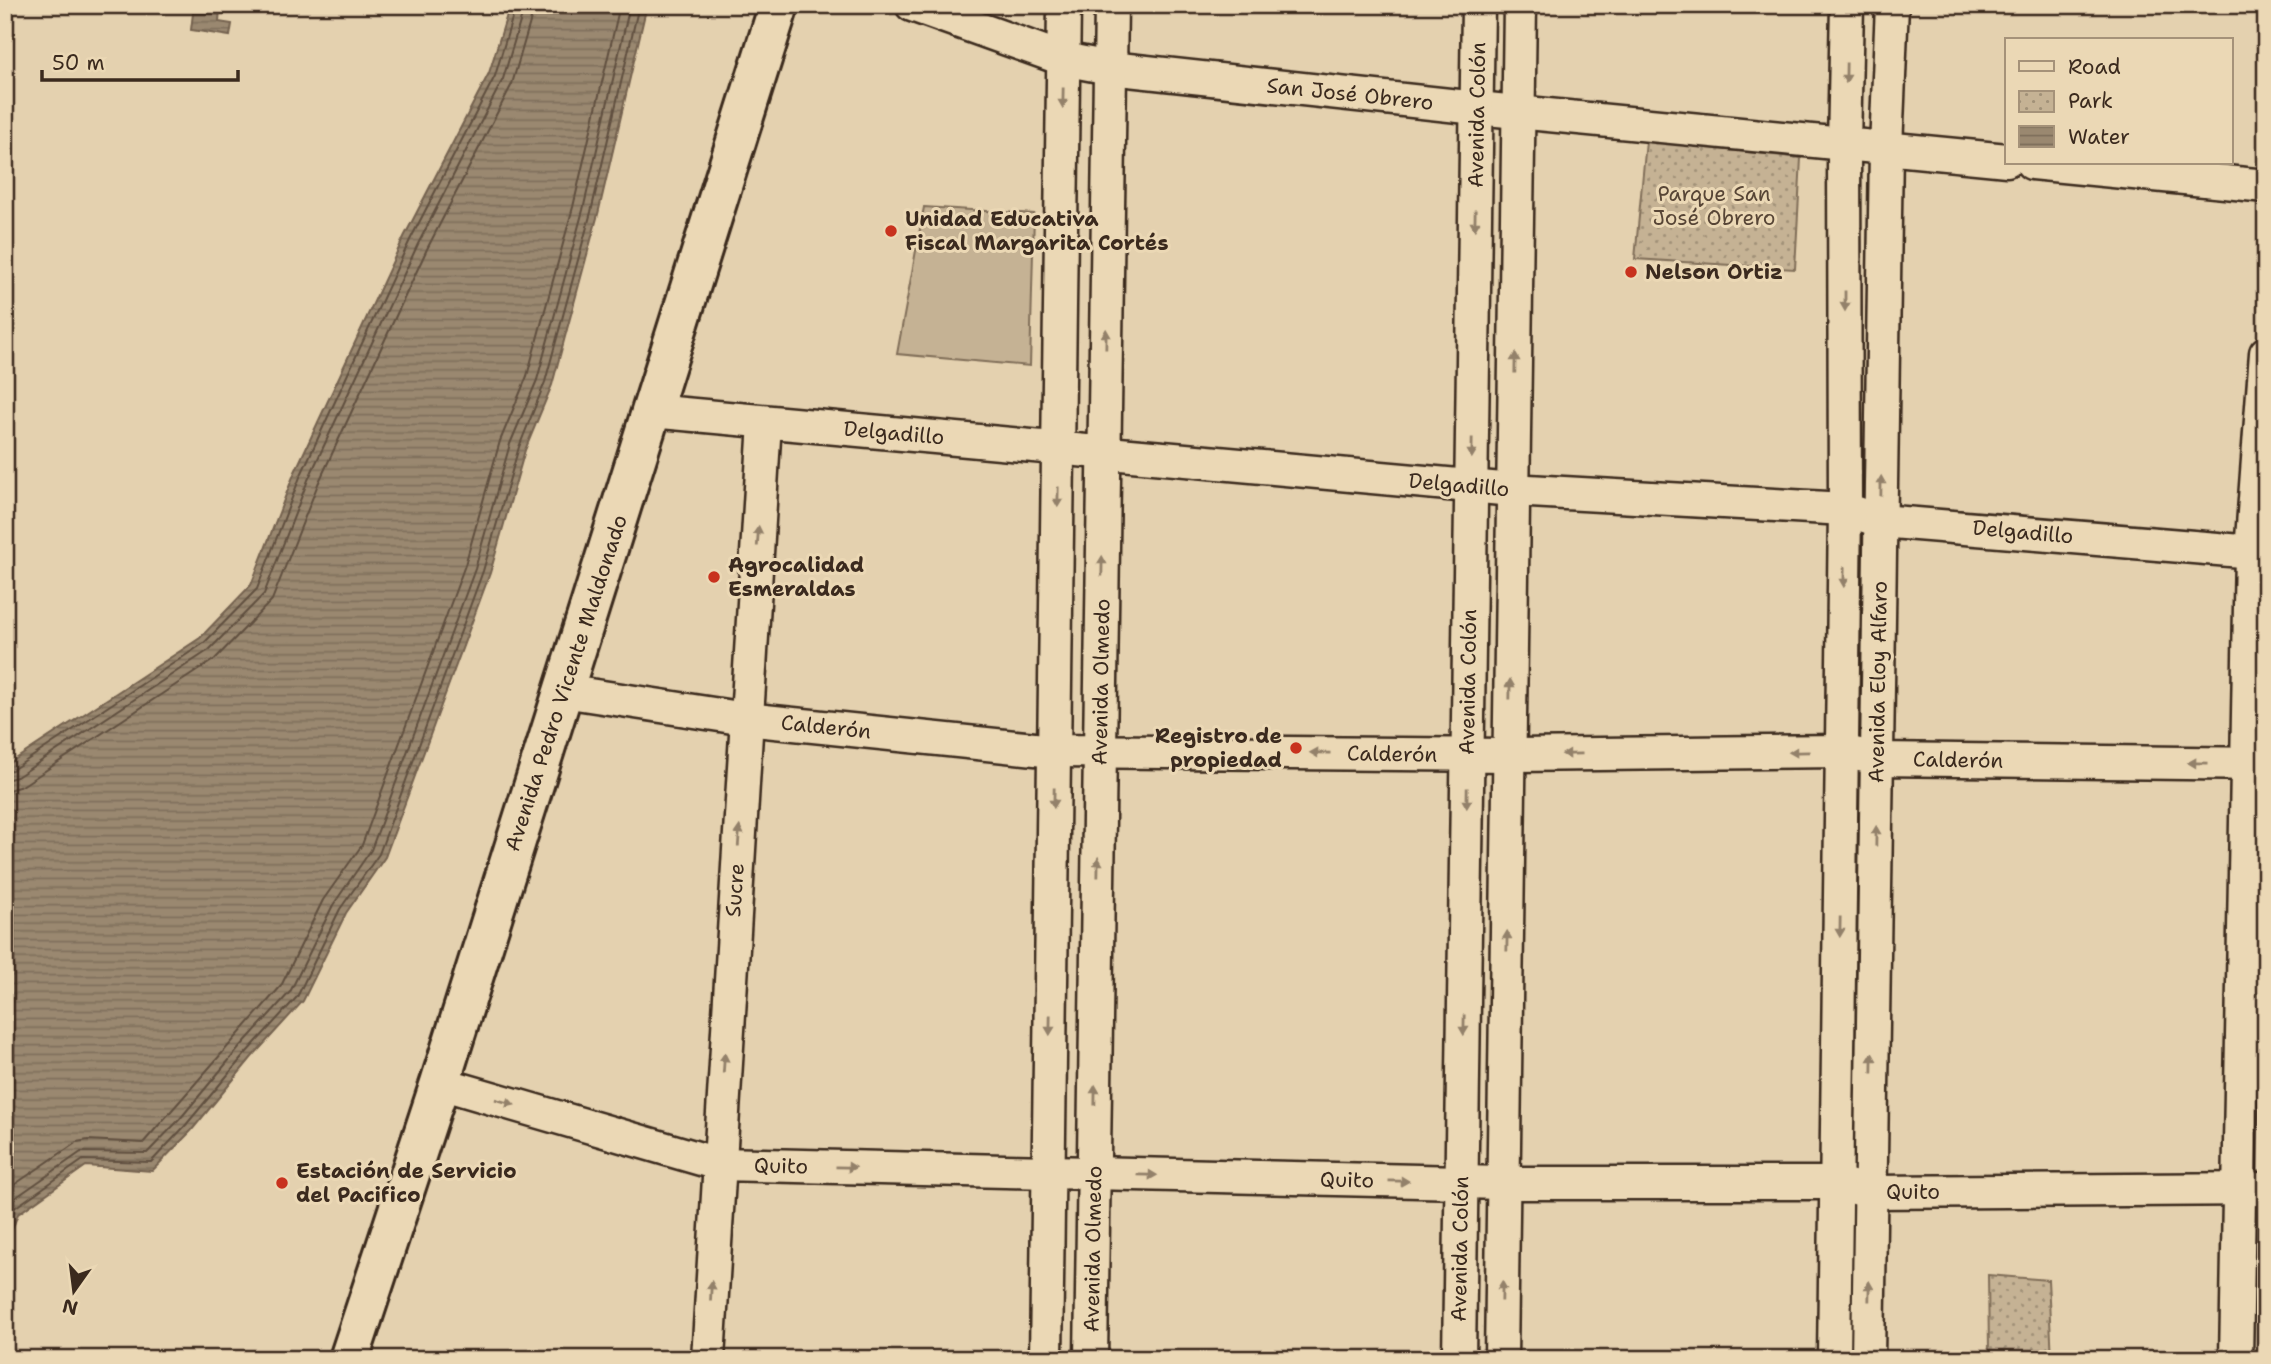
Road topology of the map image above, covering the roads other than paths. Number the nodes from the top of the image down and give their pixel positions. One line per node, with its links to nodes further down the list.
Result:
1 (779, 5): 19 (main road, Avenida Pedro Vicente Maldonado)
2 (912, 5): 9 (street, San José Obrero)
3 (1064, 5): 9 (street)
4 (1111, 5): 10 (street, Avenida Olmedo)
5 (1478, 5): 11 (street, Avenida Colón)
6 (1520, 5): 12 (street, Avenida Colón)
7 (1847, 5): 13 (street, Avenida Eloy Alfaro, one-way to 13)
8 (1892, 5): 14 (street, Avenida Eloy Alfaro)
9 (1063, 59): 10 (street, San José Obrero); 21 (street, one-way to 21)
10 (1110, 68): 11 (street, San José Obrero); 22 (street, Avenida Olmedo, one-way to 10)
11 (1477, 108): 12 (street, San José Obrero); 23 (street, Avenida Colón, one-way to 23)
12 (1518, 112): 13 (street, San José Obrero); 24 (street, Avenida Colón, one-way to 12)
13 (1844, 145): 14 (street, San José Obrero); 25 (street, Avenida Eloy Alfaro, one-way to 25)
14 (1886, 148): 15 (street, San José Obrero); 26 (street, Avenida Eloy Alfaro, one-way to 14)
15 (2005, 160)
16 (2042, 164): 17 (street)
17 (2266, 186)
18 (2266, 353): 27 (street)
19 (651, 411): 20 (street, Delgadillo); 28 (main road, Avenida Pedro Vicente Maldonado)
20 (765, 422): 21 (street, Delgadillo); 29 (street, Sucre, one-way to 20)
21 (1058, 448): 22 (street, Delgadillo); 30 (street, one-way to 30)
22 (1104, 453): 23 (street, Delgadillo); 31 (street, Avenida Olmedo, one-way to 22)
23 (1471, 486): 24 (street, Delgadillo); 33 (street, Avenida Colón)
24 (1513, 490): 25 (street, Delgadillo); 34 (street, Avenida Colón, one-way to 24)
25 (1845, 509): 26 (street, Delgadillo); 32 (street, Avenida Eloy Alfaro, one-way to 32)
26 (1880, 521): 27 (street, Delgadillo); 35 (street, Avenida Eloy Alfaro)
27 (2259, 552): 36 (street)
28 (564, 691): 29 (street, Calderón); 37 (main road, Avenida Pedro Vicente Maldonado)
29 (746, 719): 30 (street, Calderón); 38 (street, Sucre, one-way to 29)
30 (1054, 751): 31 (street, Calderón); 39 (street, one-way to 39)
31 (1100, 751): 33 (street, Calderón, one-way to 31); 40 (street, Avenida Olmedo, one-way to 31)
32 (1842, 751): 34 (street, Calderón, one-way to 34); 35 (street, Calderón); 43 (street, Avenida Eloy Alfaro, one-way to 43)
33 (1467, 755): 34 (street, Calderón); 41 (street, Avenida Colón, one-way to 41)
34 (1509, 755): 42 (street, Avenida Colón, one-way to 34)
35 (1877, 759): 36 (street, Calderón, one-way to 35); 45 (street, Avenida Eloy Alfaro, one-way to 35)
36 (2256, 764): 44 (street)
37 (440, 1083): 38 (street, Quito, one-way to 38); 46 (main road, Avenida Pedro Vicente Maldonado)
38 (718, 1164): 39 (street, Quito, one-way to 39); 47 (street, Sucre, one-way to 38)
39 (1048, 1172): 40 (street, Quito); 48 (street)
40 (1094, 1174): 41 (street, Quito, one-way to 41); 49 (street, Avenida Olmedo)
41 (1461, 1182): 42 (street, Quito); 50 (street, Avenida Colón)
42 (1503, 1183): 43 (street, Quito); 51 (street, Avenida Colón, one-way to 42)
43 (1836, 1183): 45 (street, Quito); 52 (street, Avenida Eloy Alfaro)
44 (2253, 1189): 45 (street, Quito); 54 (street)
45 (1870, 1192): 53 (street, Avenida Eloy Alfaro, one-way to 45)
46 (349, 1359)
47 (708, 1359)
48 (1046, 1359)
49 (1091, 1359)
50 (1459, 1359)
51 (1501, 1359)
52 (1834, 1359)
53 (1868, 1359)
54 (2236, 1359)

